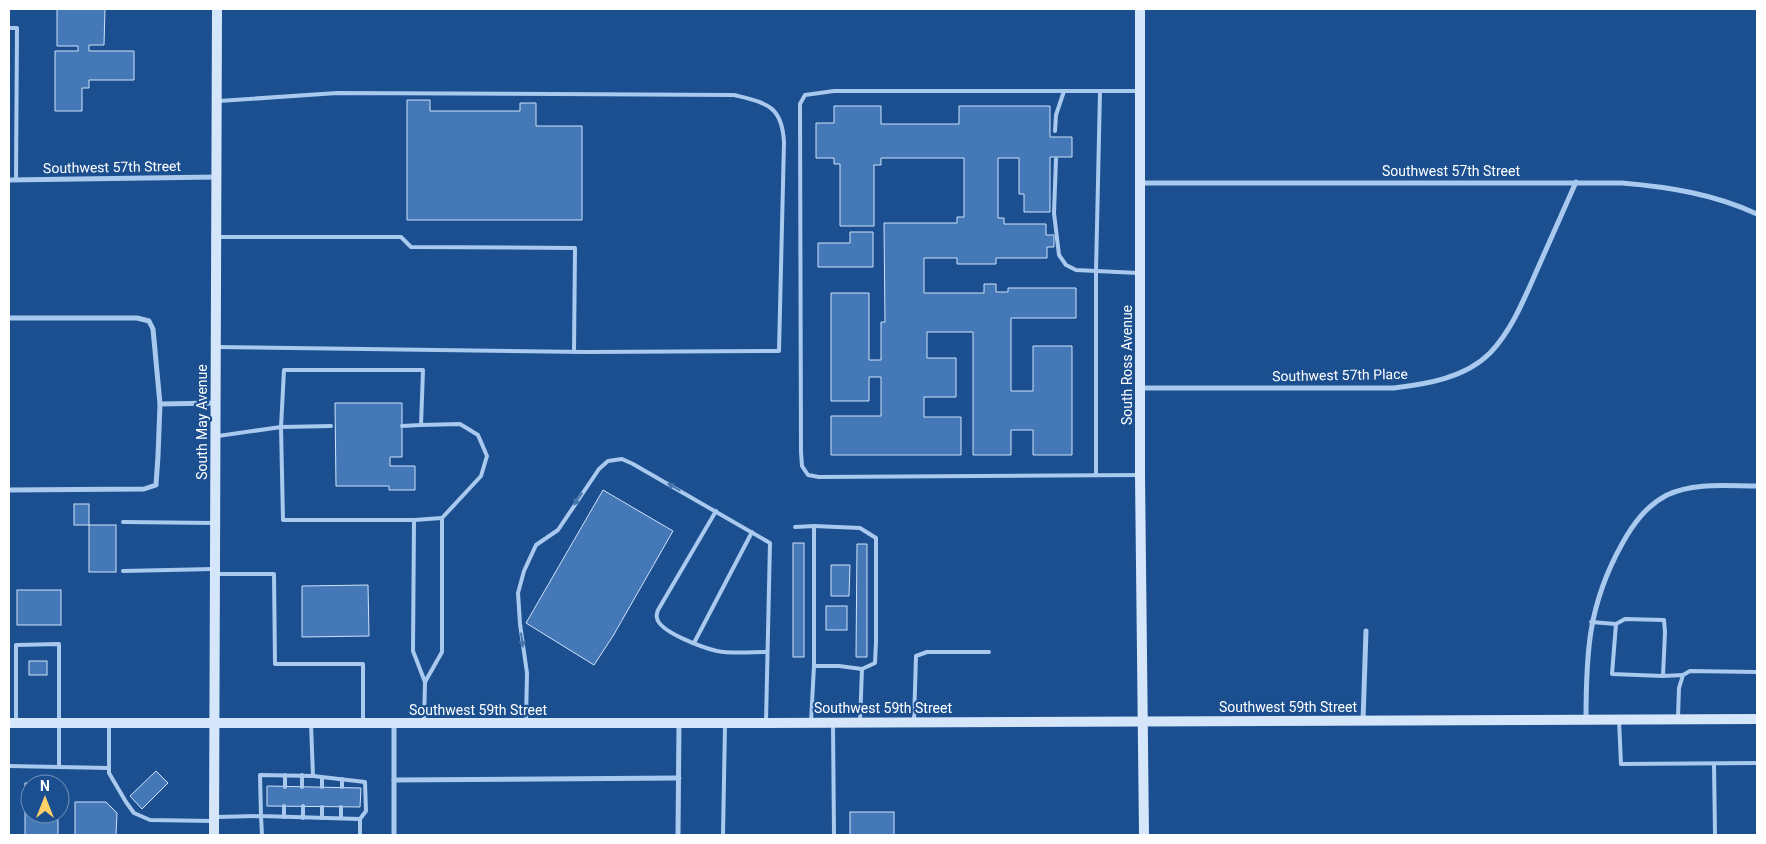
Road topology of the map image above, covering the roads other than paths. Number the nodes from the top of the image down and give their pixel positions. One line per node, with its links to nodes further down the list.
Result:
1 (217, 9): 7 (main road, South May Avenue)
2 (1140, 9): 6 (main road, South Ross Avenue)
3 (9, 28): 10 (lane)
4 (1064, 91): 5 (lane); 8 (lane); 32 (lane)
5 (1100, 91): 6 (lane); 19 (lane)
6 (1140, 91): 16 (main road, South Ross Avenue)
7 (216, 101): 12 (main road, South May Avenue); 23 (lane)
8 (1055, 131)
9 (9, 132): 10 (lane)
10 (16, 133): 14 (lane)
11 (1056, 159): 19 (lane)
12 (216, 177): 14 (street, Southwest 57th Street); 18 (main road, South May Avenue)
13 (9, 180): 14 (street, Southwest 57th Street)
14 (16, 180)
15 (1576, 182): 16 (street, Southwest 57th Street); 17 (street, Southwest 57th Street); 24 (street, Southwest 57th Place)
16 (1141, 183): 20 (main road, South Ross Avenue)
17 (1757, 214)
18 (216, 237): 22 (main road, South May Avenue); 23 (lane)
19 (1096, 272): 20 (lane); 32 (lane)
20 (1141, 272): 24 (main road, South Ross Avenue)
21 (9, 318): 25 (street)
22 (216, 346): 23 (lane); 26 (main road, South May Avenue)
23 (574, 352)
24 (1140, 388): 33 (main road, South Ross Avenue)
25 (160, 404): 26 (street); 35 (street)
26 (216, 404): 31 (main road, South May Avenue)
27 (421, 425): 29 (lane); 30 (lane); 37 (lane)
28 (331, 426): 30 (lane)
29 (402, 426)
30 (281, 427): 31 (lane); 38 (lane)
31 (216, 437): 40 (main road, South May Avenue)
32 (1096, 475): 33 (lane)
33 (1140, 475): 62 (main road, South Ross Avenue)
34 (1757, 486): 46 (street)
35 (9, 490)
36 (716, 511): 43 (lane); 49 (lane); 73 (lane, one-way to 73)
37 (442, 518): 38 (lane); 57 (lane)
38 (414, 520): 57 (lane)
39 (123, 522): 40 (lane)
40 (216, 522): 45 (main road, South May Avenue)
41 (814, 526): 42 (lane); 52 (lane); 53 (lane)
42 (795, 527)
43 (752, 532): 49 (lane); 50 (lane)
44 (124, 571): 45 (lane)
45 (216, 571): 76 (main road, South May Avenue); 78 (lane)
46 (1591, 622): 47 (lane); 59 (street)
47 (1616, 624): 56 (lane); 56 (lane)
48 (1366, 631): 63 (street)
49 (694, 643): 50 (lane)
50 (768, 652): 75 (lane)
51 (989, 652): 68 (lane)
52 (814, 666): 53 (lane); 65 (lane)
53 (862, 669): 67 (lane)
54 (1757, 672): 55 (lane)
55 (1683, 675): 56 (lane); 61 (lane)
56 (1663, 676)
57 (425, 682): 72 (lane)
58 (1757, 719): 61 (main road, Southwest 59th Street)
59 (1586, 720): 60 (main road, Southwest 59th Street); 63 (main road, Southwest 59th Street)
60 (1619, 720): 61 (main road, Southwest 59th Street); 81 (lane)
61 (1678, 720)
62 (1142, 721): 63 (main road, Southwest 59th Street); 68 (main road, Southwest 59th Street); 114 (main road, South Ross Avenue)
63 (1363, 721)
64 (726, 722): 74 (main road, Southwest 59th Street); 75 (main road, Southwest 59th Street); 112 (lane)
65 (810, 722): 66 (main road, Southwest 59th Street); 75 (main road, Southwest 59th Street)
66 (833, 722): 67 (main road, Southwest 59th Street); 113 (lane)
67 (860, 722): 68 (main road, Southwest 59th Street)
68 (914, 722)
69 (12, 723): 70 (main road, Southwest 59th Street); 70 (lane)
70 (60, 723): 71 (main road, Southwest 59th Street); 83 (lane)
71 (109, 723): 76 (main road, Southwest 59th Street); 84 (lane)
72 (424, 723): 73 (main road, Southwest 59th Street); 79 (main road, Southwest 59th Street)
73 (526, 723): 74 (main road, Southwest 59th Street)
74 (679, 723): 89 (street)
75 (766, 723)
76 (216, 724): 77 (main road, Southwest 59th Street); 105 (main road, South May Avenue)
77 (311, 724): 78 (main road, Southwest 59th Street); 87 (lane)
78 (363, 724): 79 (main road, Southwest 59th Street)
79 (394, 724): 91 (street)
80 (1757, 763): 81 (lane)
81 (1714, 764): 115 (lane)
82 (9, 766): 83 (lane)
83 (59, 767): 84 (lane)
84 (109, 768): 105 (lane)
85 (285, 775): 86 (lane); 92 (lane); 100 (lane)
86 (302, 775): 87 (lane); 93 (lane)
87 (313, 776): 88 (lane)
88 (322, 777): 90 (lane); 94 (lane)
89 (679, 778): 91 (street); 111 (street)
90 (342, 779): 95 (lane); 106 (lane)
91 (394, 780): 110 (street)
92 (285, 787)
93 (302, 787)
94 (322, 787)
95 (342, 787)
96 (284, 806): 101 (lane)
97 (303, 806): 102 (lane)
98 (322, 807): 103 (lane)
99 (342, 807): 104 (lane)
100 (262, 816): 101 (lane); 105 (lane); 108 (lane)
101 (284, 817): 102 (lane)
102 (303, 818): 103 (lane)
103 (322, 818): 104 (lane)
104 (342, 818): 106 (lane)
105 (214, 819): 107 (main road, South May Avenue)
106 (360, 819): 109 (lane)
107 (214, 835)
108 (262, 835)
109 (360, 835)
110 (394, 835)
111 (678, 835)
112 (723, 835)
113 (834, 835)
114 (1144, 835)
115 (1715, 835)

